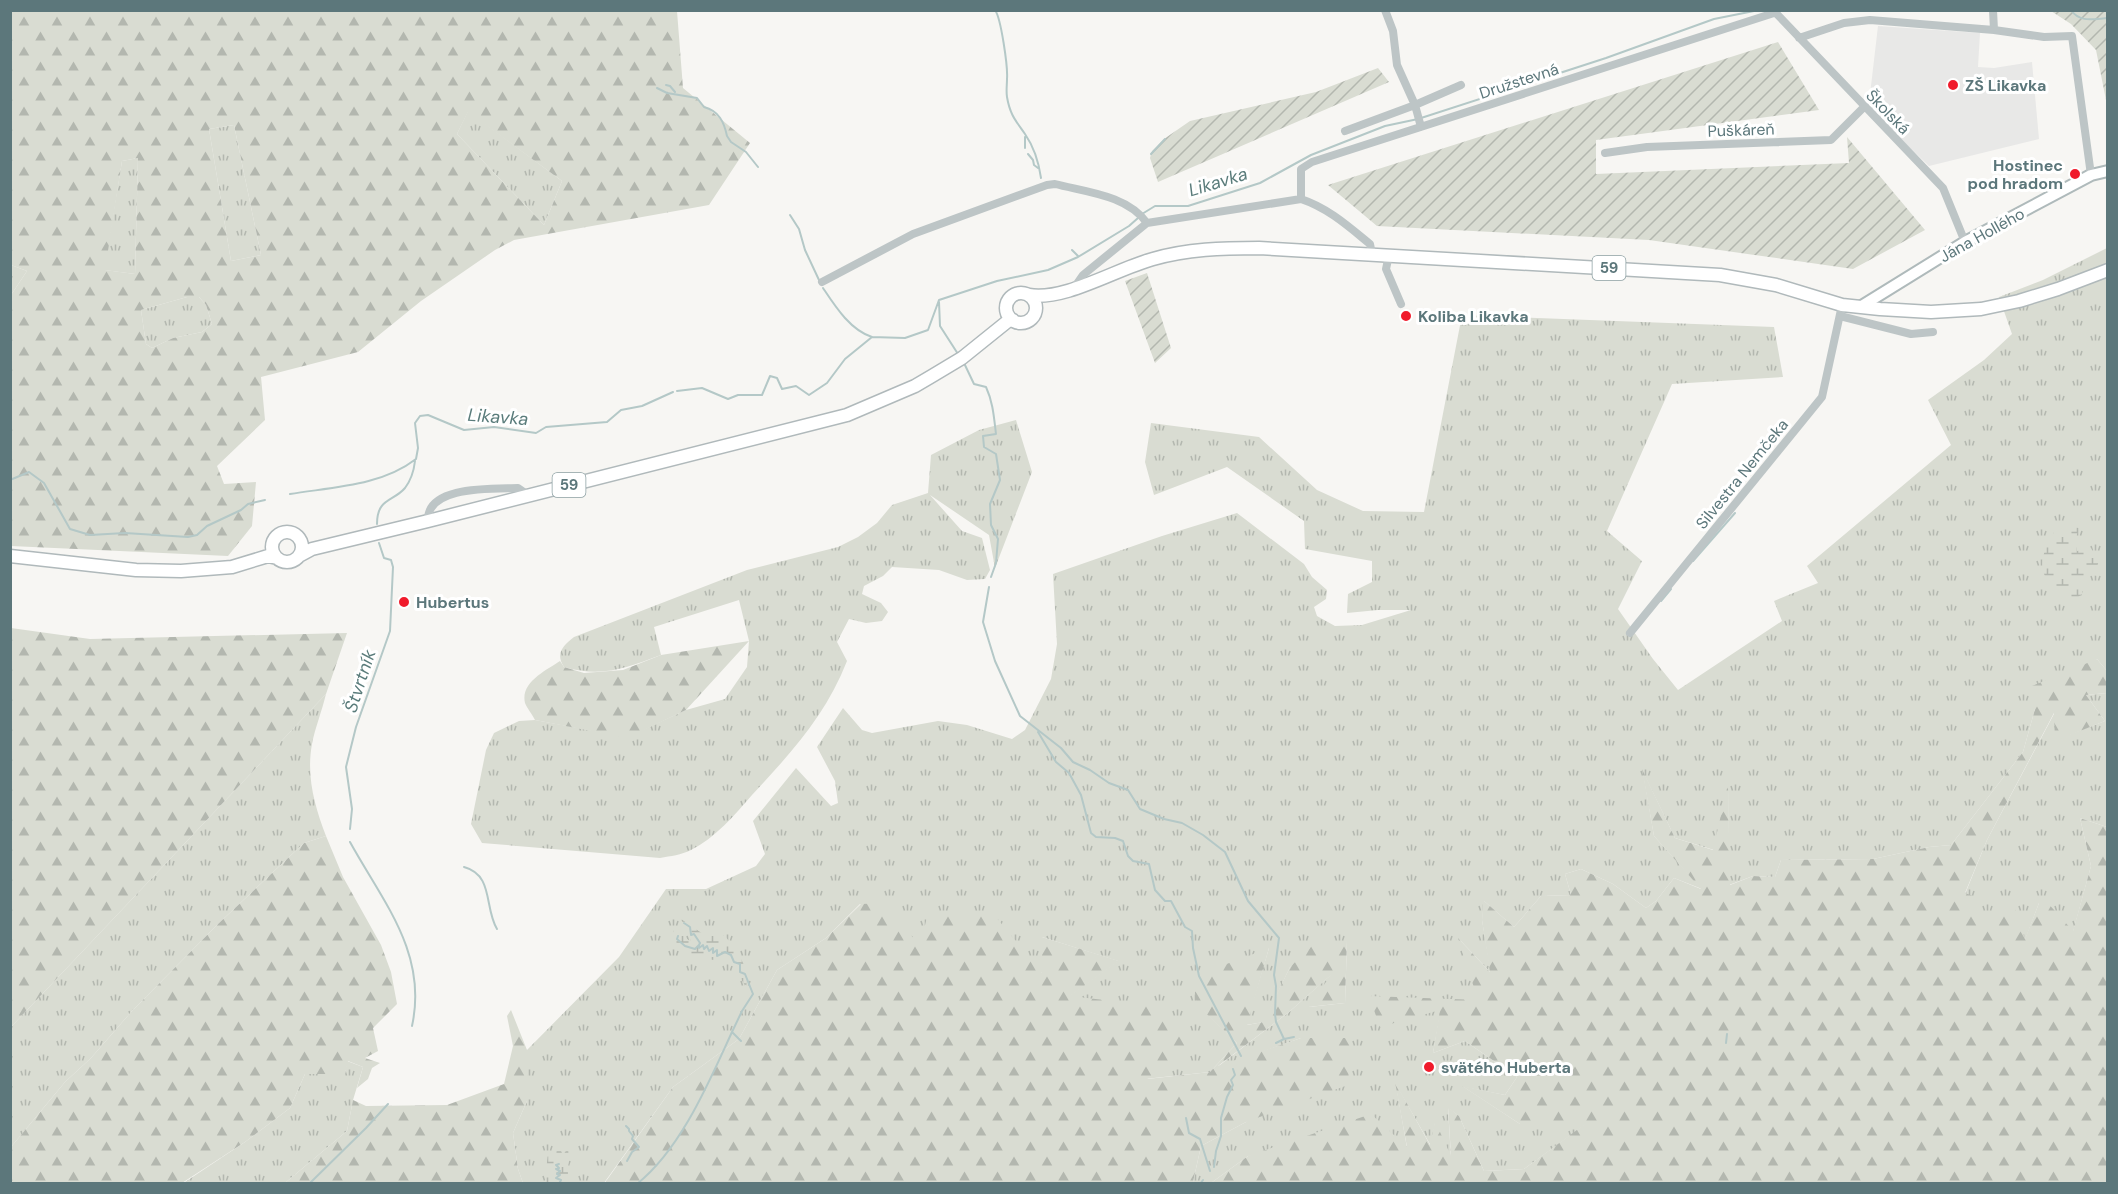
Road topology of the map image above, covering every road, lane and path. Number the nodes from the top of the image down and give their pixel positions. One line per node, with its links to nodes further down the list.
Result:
1 (1385, 10): 7 (street)
2 (1993, 10): 4 (street)
3 (1774, 12): 5 (street, Školská); 9 (street, Družstevná)
4 (1994, 30): 5 (street); 13 (street)
5 (1799, 38): 8 (street, Školská)
6 (1461, 85): 7 (street)
7 (1415, 105): 9 (street); 10 (street)
8 (1863, 106): 11 (street, Puškáreň); 16 (street, Školská)
9 (1421, 127): 14 (street, Družstevná)
10 (1345, 131)
11 (1605, 153)
12 (2108, 171): 13 (street, Jána Hollého)
13 (2091, 176): 16 (street, Jána Hollého)
14 (1301, 199): 15 (street); 17 (street)
15 (1143, 218): 20 (street); 21 (street)
16 (1965, 242): 26 (street, Jána Hollého)
17 (1372, 254): 18 (main road, 59); 21 (main road, 59)
18 (1389, 255): 24 (street); 28 (main road, 59)
19 (2108, 270): 26 (main road, 59)
20 (822, 282)
21 (1074, 288): 23 (main road, 59)
22 (1029, 295): 23 (main road, 59); 25 (main road, 59); 27 (main road)
23 (1046, 295): 27 (main road, 59)
24 (1401, 304)
25 (1006, 307): 29 (main road); 31 (main road, 59)
26 (1860, 307): 28 (main road, 59)
27 (1036, 309): 29 (main road, 59)
28 (1841, 310): 30 (street); 41 (street, Silvestra Nemčeka)
29 (1013, 320): 31 (main road, 59)
30 (1933, 332)
31 (971, 349): 32 (main road, 59)
32 (528, 495): 33 (main road, 59); 33 (street)
33 (428, 521): 36 (main road, 59)
34 (297, 536): 35 (main road, 59); 36 (main road, 59); 38 (main road)
35 (272, 542): 39 (main road); 40 (main road, 59)
36 (338, 543): 38 (main road, 59)
37 (10, 556): 40 (main road, 59)
38 (299, 556): 39 (main road, 59)
39 (277, 558): 40 (main road, 59)
40 (239, 564)
41 (1630, 633)

